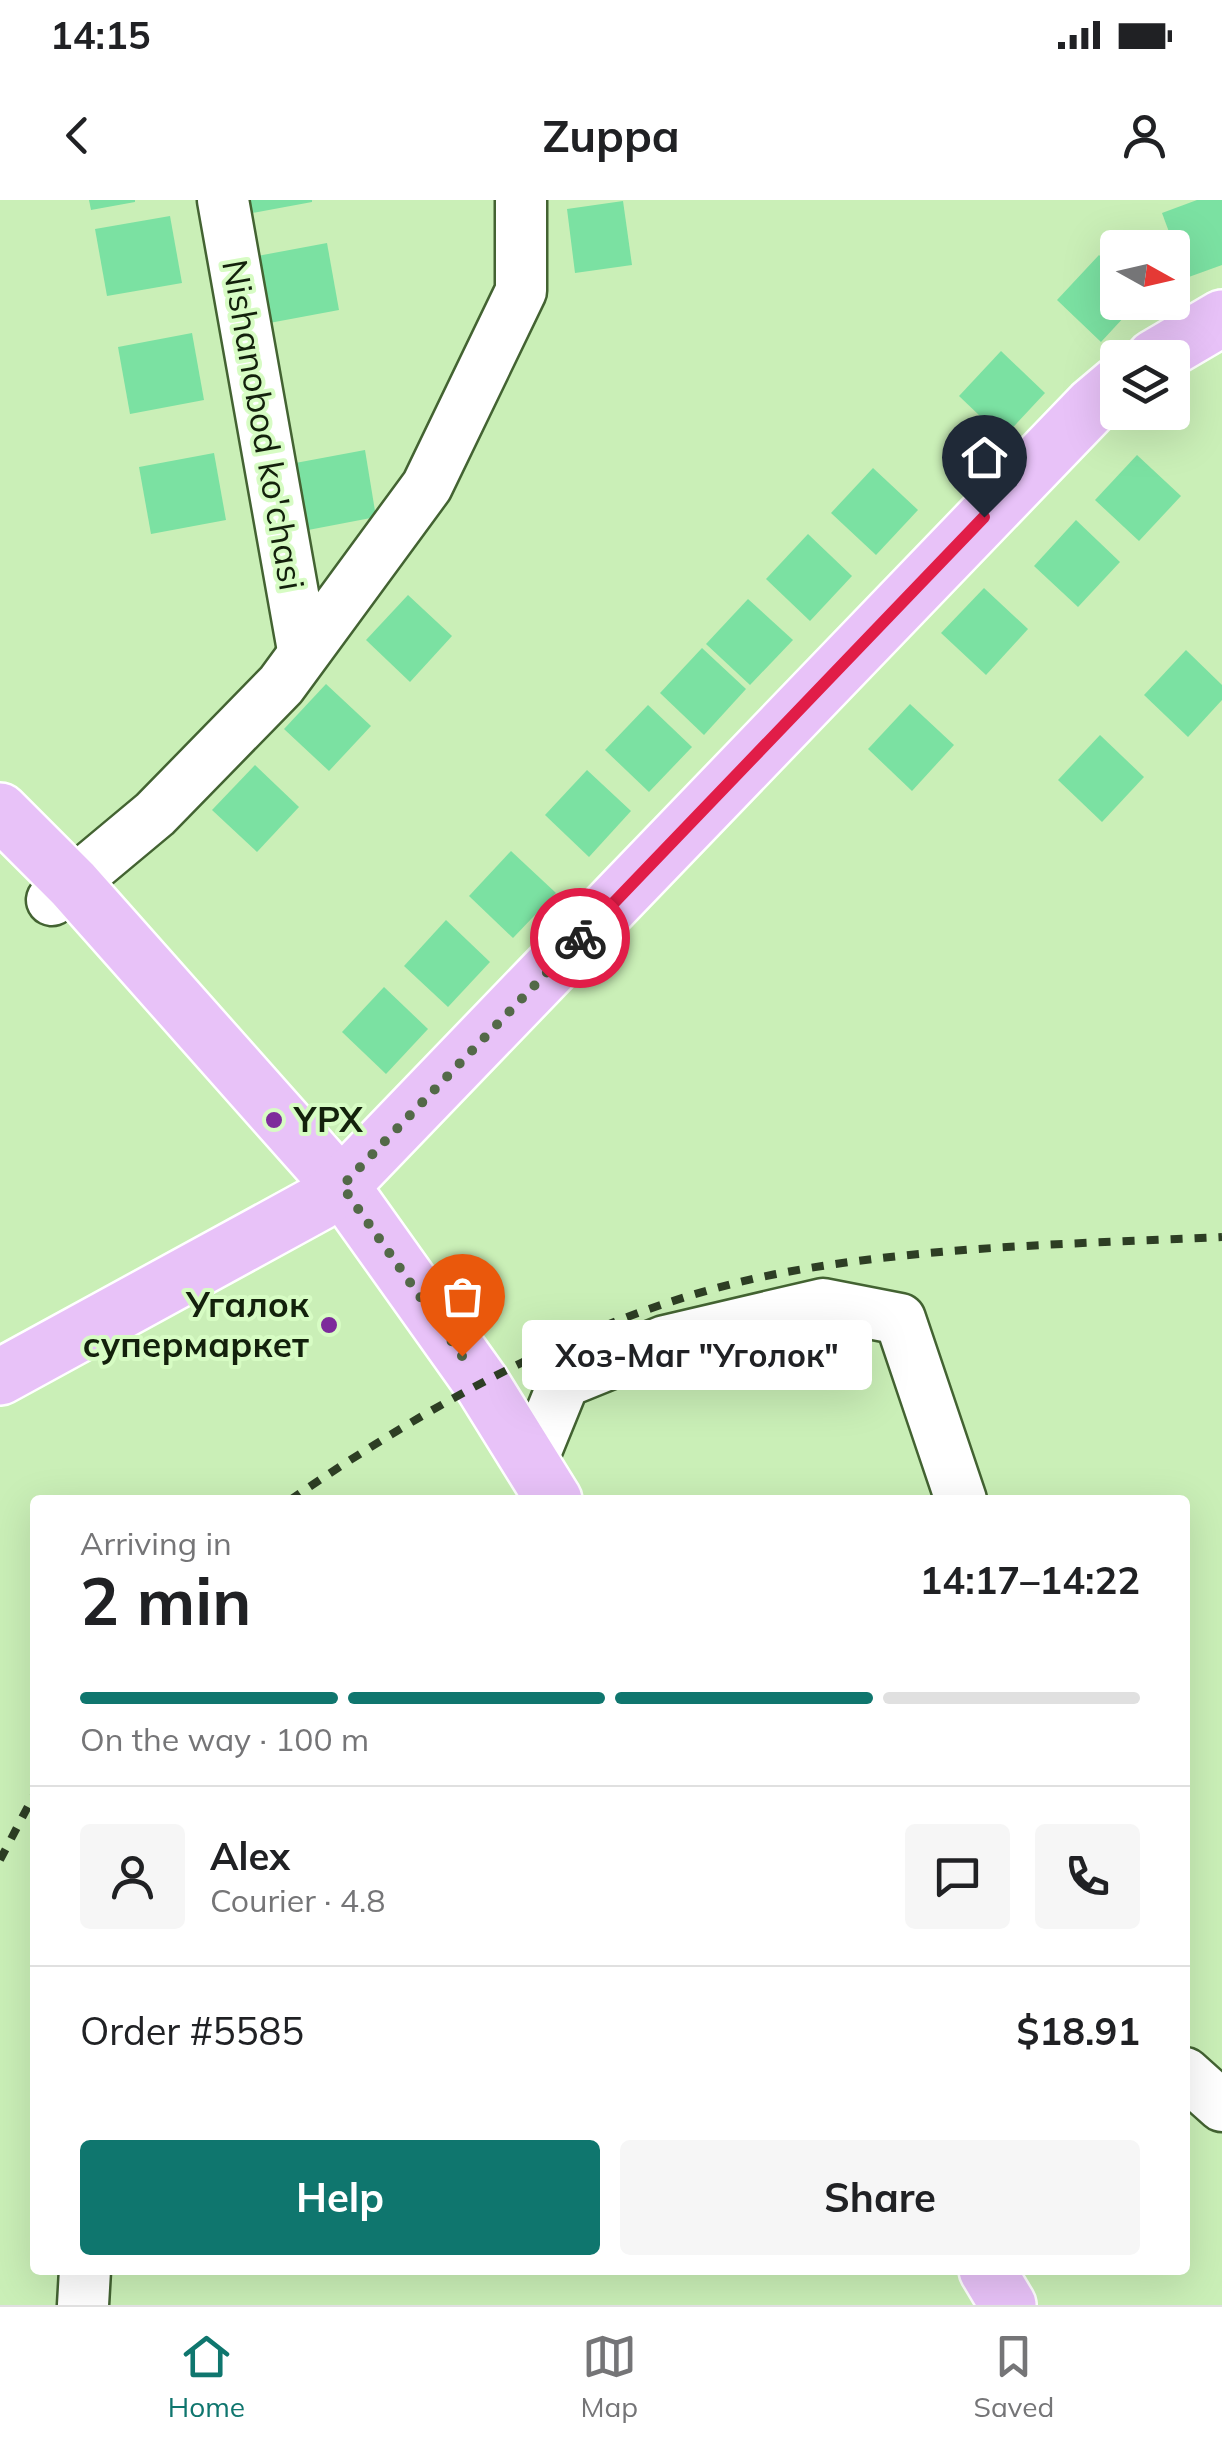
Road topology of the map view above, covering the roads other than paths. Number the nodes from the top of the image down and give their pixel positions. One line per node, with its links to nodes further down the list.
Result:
1 (223, 200): 6 (street, Nishanobod ko'chasi)
2 (521, 200): 6 (street)
3 (1222, 318): 4 (main road)
4 (1185, 340)
5 (1100, 399): 10 (main road)
6 (303, 650): 9 (street)
7 (0, 810): 9 (main road)
8 (0, 848): 9 (main road)
9 (62, 892): 10 (main road)
10 (331, 1194): 11 (main road); 12 (main road)
11 (0, 1376)
12 (533, 1488): 13 (street)
13 (959, 1495)
14 (1190, 2077): 15 (street)
15 (1222, 2106)
16 (86, 2275): 19 (street)
17 (990, 2275): 20 (main road)
18 (1017, 2275): 21 (main road)
19 (83, 2305)
20 (1007, 2305)
21 (1034, 2305)

